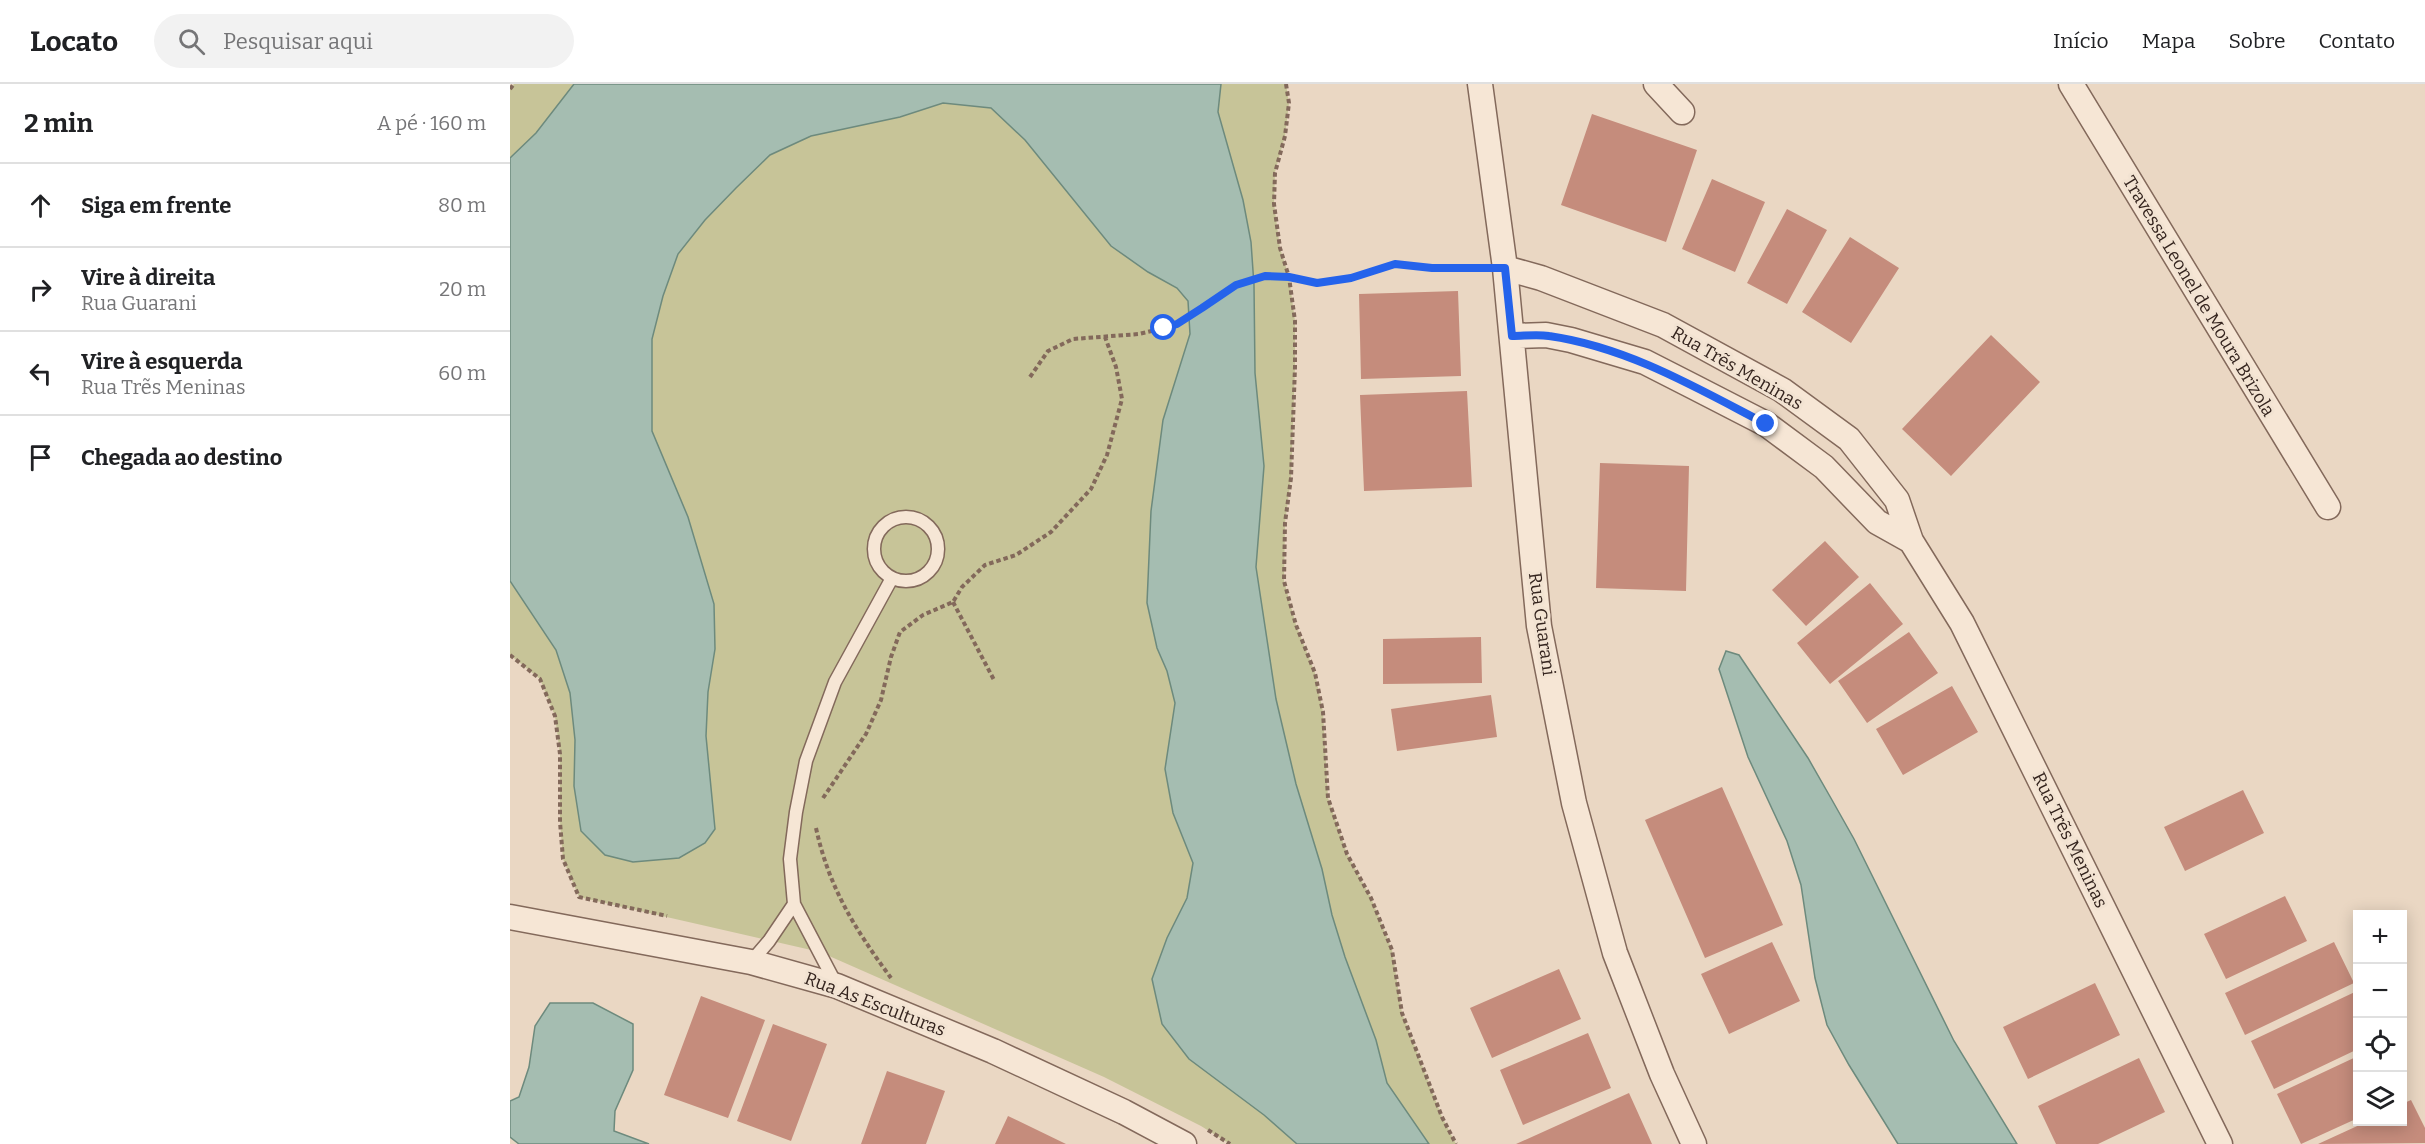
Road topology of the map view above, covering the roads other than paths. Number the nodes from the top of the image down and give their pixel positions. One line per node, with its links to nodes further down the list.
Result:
1 (1479, 84): 5 (street, Rua Guarani)
2 (1656, 84): 4 (street)
3 (2071, 84): 7 (street, Travessa Leonel de Moura Brizola)
4 (1682, 112)
5 (1505, 268): 6 (street, Rua Guarani); 8 (street, Rua Trẽs Meninas)
6 (1512, 336): 8 (street, Rua Trẽs Meninas); 15 (street, Rua Guarani)
7 (2328, 507)
8 (1911, 541): 16 (street, Rua Trẽs Meninas)
9 (892, 578): 9 (lane); 10 (lane)
10 (794, 904): 12 (lane); 13 (lane)
11 (510, 917): 12 (street, Rua As Esculturas)
12 (751, 962): 13 (street, Rua As Esculturas)
13 (837, 986): 14 (street, Rua As Esculturas)
14 (1184, 1144)
15 (1694, 1144)
16 (2220, 1144)

